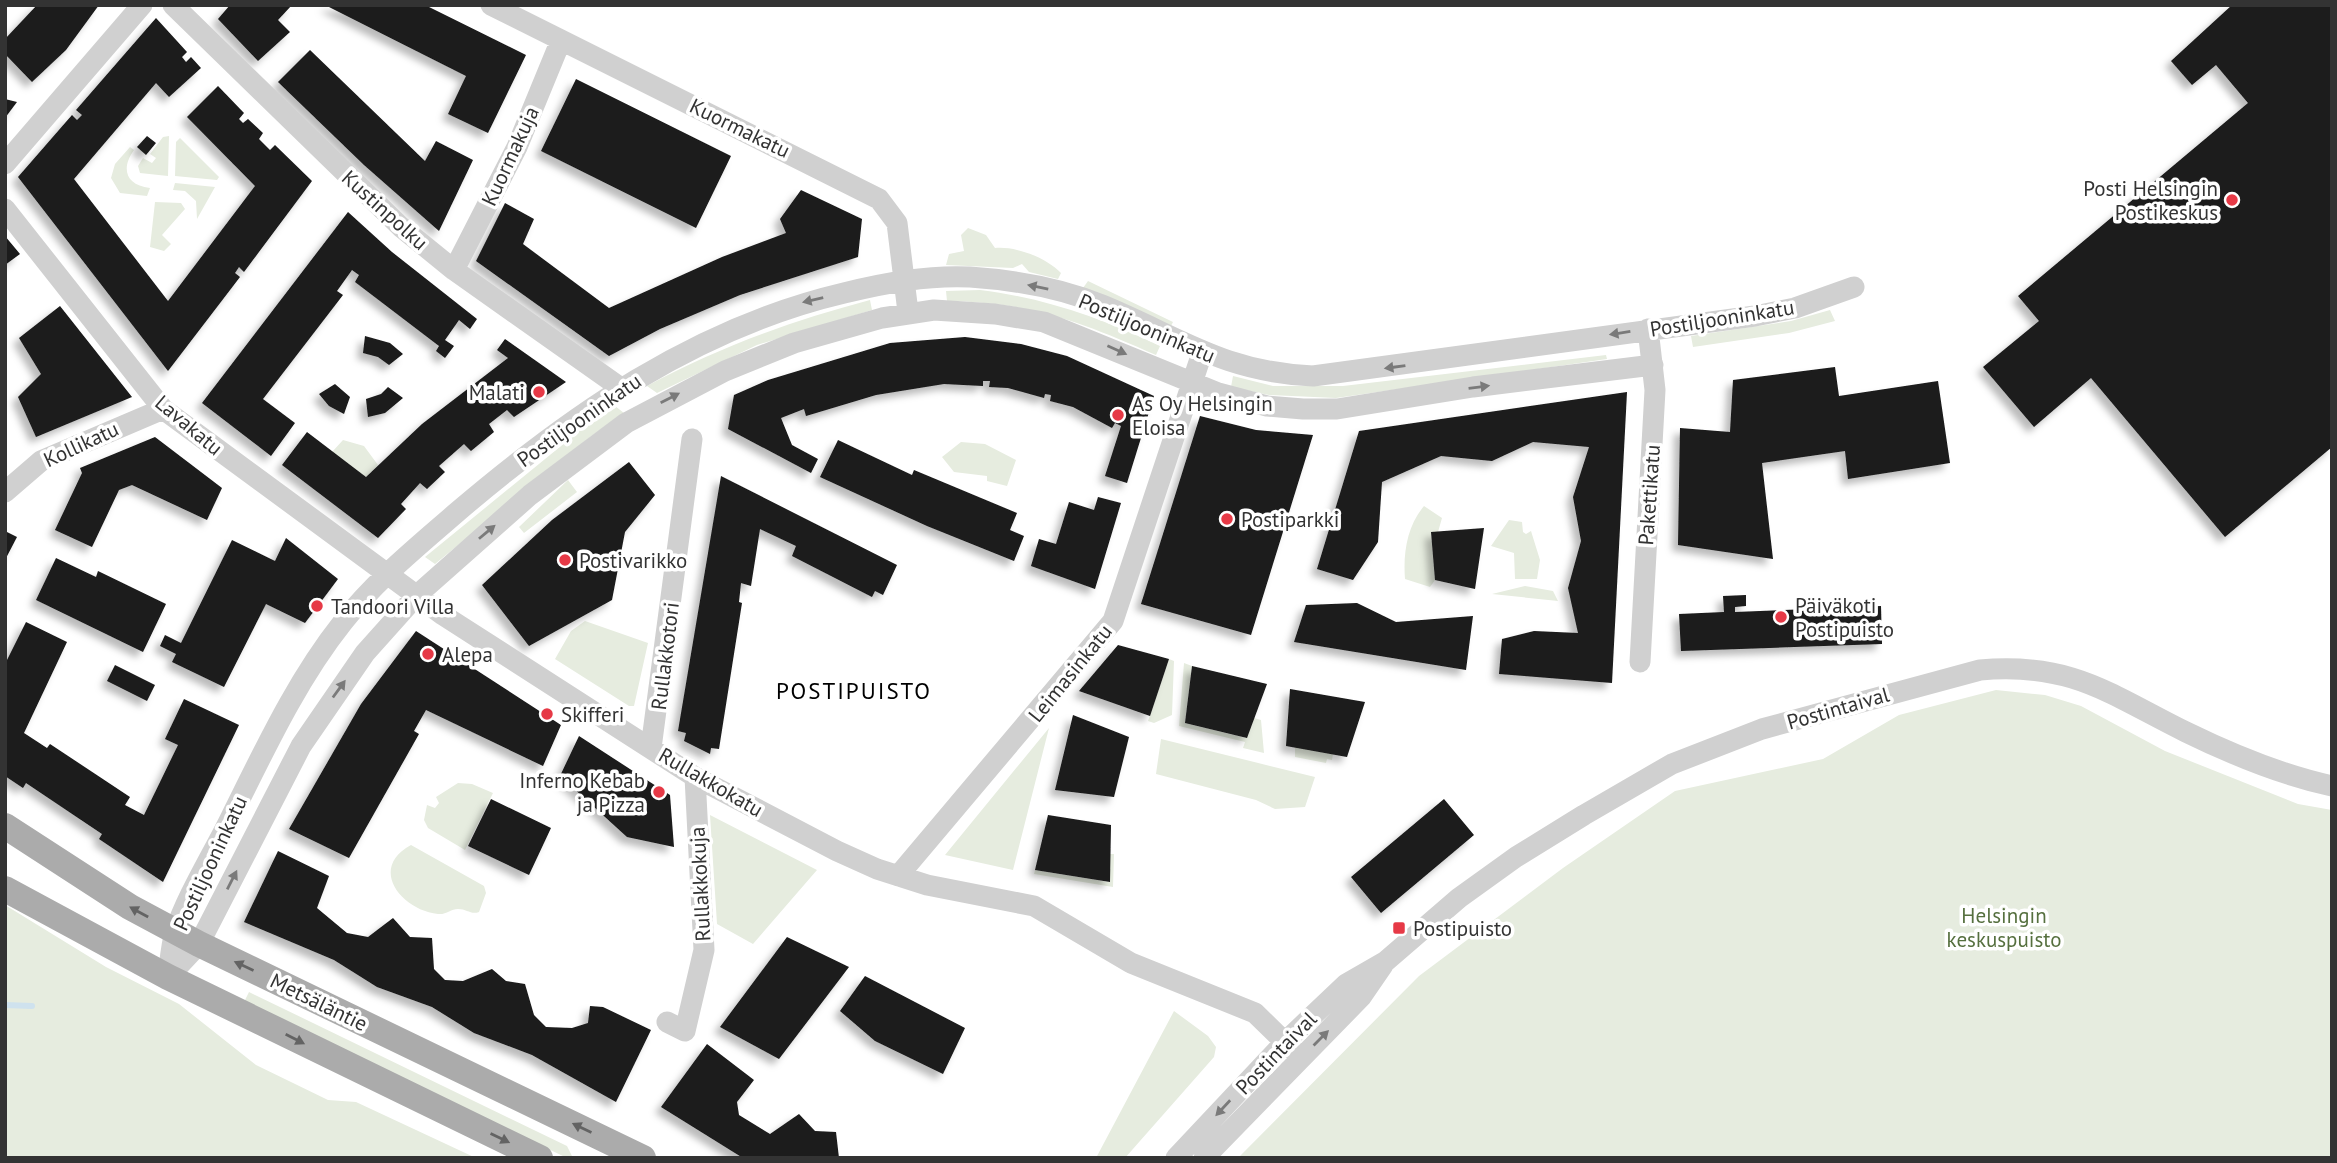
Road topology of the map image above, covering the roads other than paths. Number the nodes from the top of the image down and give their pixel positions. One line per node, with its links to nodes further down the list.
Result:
1 (142, 5): 5 (street)
2 (173, 5): 7 (street, Kustinpolku)
3 (491, 5): 4 (street, Kuormakatu)
4 (561, 40): 7 (street, Kuormakuja); 8 (street, Kuormakatu)
5 (5, 164)
6 (5, 209): 16 (street, Lavakatu)
7 (454, 270): 15 (street, Kustinpolku)
8 (904, 280): 10 (street, Kuormakatu); 12 (street, Postiljooninkatu, one-way to 8); 15 (street, Postiljooninkatu, one-way to 15)
9 (1854, 287): 11 (street, Postiljooninkatu)
10 (908, 312): 14 (street, Postiljooninkatu, one-way to 14); 20 (street, Postiljooninkatu, one-way to 10)
11 (1648, 329): 12 (street, Postiljooninkatu, one-way to 12); 13 (street, Pakettikatu)
12 (1202, 353): 14 (street, Leimasinkatu)
13 (1653, 365): 14 (street, Postiljooninkatu, one-way to 13); 21 (street, Pakettikatu)
14 (1191, 383): 26 (street, Leimasinkatu)
15 (621, 388): 19 (street, Postiljooninkatu)
16 (163, 409): 18 (street, Kollikatu); 19 (street, Lavakatu)
17 (692, 439): 22 (street, Rullakkotori)
18 (5, 492)
19 (388, 575): 20 (street, Lavakatu); 28 (street, Postiljooninkatu)
20 (416, 596): 22 (street, Rullakkokatu); 29 (street, Postiljooninkatu, one-way to 20)
21 (1640, 662)
22 (651, 748): 23 (street, Rullakkokatu)
23 (695, 777): 26 (street, Rullakkokatu); 32 (street, Rullakkokuja)
24 (2332, 786): 30 (street, Postintaival)
25 (5, 826): 28 (main road, Metsäläntie, one-way to 25)
26 (898, 876): 33 (street, Rullakkokatu)
27 (5, 889): 31 (main road, Metsäläntie)
28 (175, 932): 29 (main road, Metsäläntie); 31 (street, Postiljooninkatu)
29 (199, 944): 31 (street, Postiljooninkatu); 36 (main road, Metsäläntie, one-way to 29)
30 (1386, 961): 33 (street, Postintaival); 34 (street, Postintaival, one-way to 30)
31 (168, 977): 35 (main road, Metsäläntie, one-way to 35)
32 (676, 1026)
33 (1286, 1041): 34 (street, Rullakkokatu); 37 (street, Postintaival, one-way to 37)
34 (1301, 1058): 38 (street, Postintaival)
35 (540, 1158)
36 (643, 1158)
37 (1175, 1158)
38 (1204, 1158)

